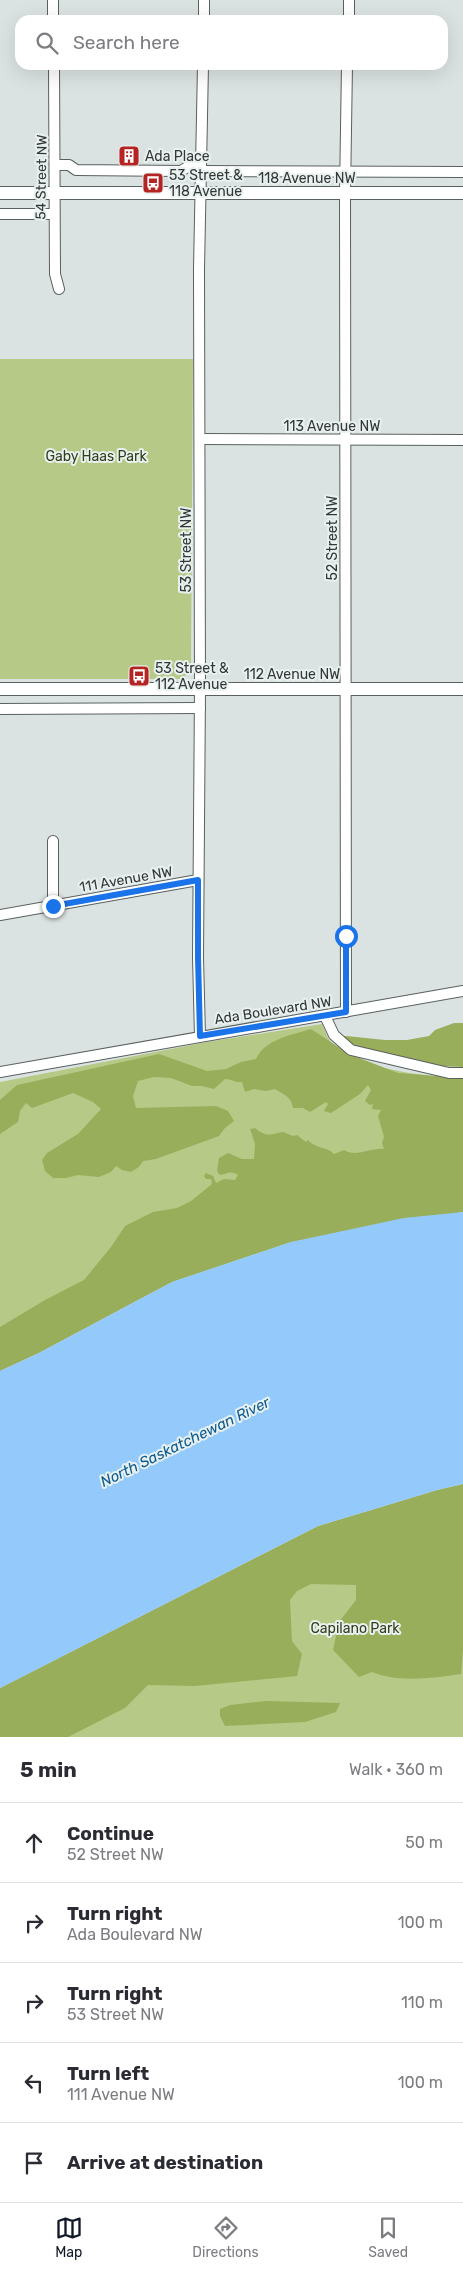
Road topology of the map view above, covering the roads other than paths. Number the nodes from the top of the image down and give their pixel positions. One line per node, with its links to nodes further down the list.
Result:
1 (53, 0): 4 (street)
2 (204, 0): 5 (street)
3 (349, 0): 6 (street)
4 (53, 15)
5 (204, 15)
6 (348, 15)
7 (54, 70): 10 (street, 54 Street NW)
8 (203, 70): 11 (street, 53 Street NW)
9 (348, 70): 12 (street, 52 Street NW)
10 (55, 165): 11 (street, 118 Avenue NW); 15 (street, 54 Street NW)
11 (201, 168): 12 (street, 118 Avenue NW); 16 (street, 53 Street NW)
12 (345, 172): 13 (street, 118 Avenue NW); 17 (street, 52 Street NW)
13 (463, 172)
14 (0, 192): 15 (main road, 118 Avenue NW)
15 (54, 192): 16 (main road, 118 Avenue NW); 20 (street, 54 Street NW)
16 (200, 193): 17 (main road, 118 Avenue NW); 22 (street, 53 Street NW)
17 (345, 193): 18 (main road, 118 Avenue NW); 23 (street, 52 Street NW)
18 (463, 193)
19 (0, 214): 20 (street)
20 (54, 214): 21 (street, 54 Street NW)
21 (59, 289)
22 (200, 439): 23 (street, 113 Avenue NW); 26 (street, 53 Street NW)
23 (345, 440): 24 (street, 113 Avenue NW); 27 (street, 52 Street NW)
24 (463, 440)
25 (0, 689): 26 (main road, 112 Avenue NW)
26 (200, 689): 27 (main road, 112 Avenue NW); 30 (street, 53 Street NW)
27 (346, 689): 28 (main road, 112 Avenue NW); 36 (street, 52 Street NW)
28 (463, 689)
29 (0, 708): 30 (street)
30 (200, 708): 32 (street, 53 Street NW)
31 (53, 841): 33 (street)
32 (198, 880): 33 (street, 111 Avenue NW); 38 (street, 53 Street NW)
33 (53, 906): 34 (street, 111 Avenue NW)
34 (0, 916)
35 (463, 992): 36 (street, Ada Boulevard NW)
36 (346, 1012): 37 (street, Ada Boulevard NW)
37 (324, 1016): 38 (street, Ada Boulevard NW); 40 (street)
38 (200, 1036): 39 (street, Ada Boulevard NW)
39 (0, 1072)
40 (463, 1073)

